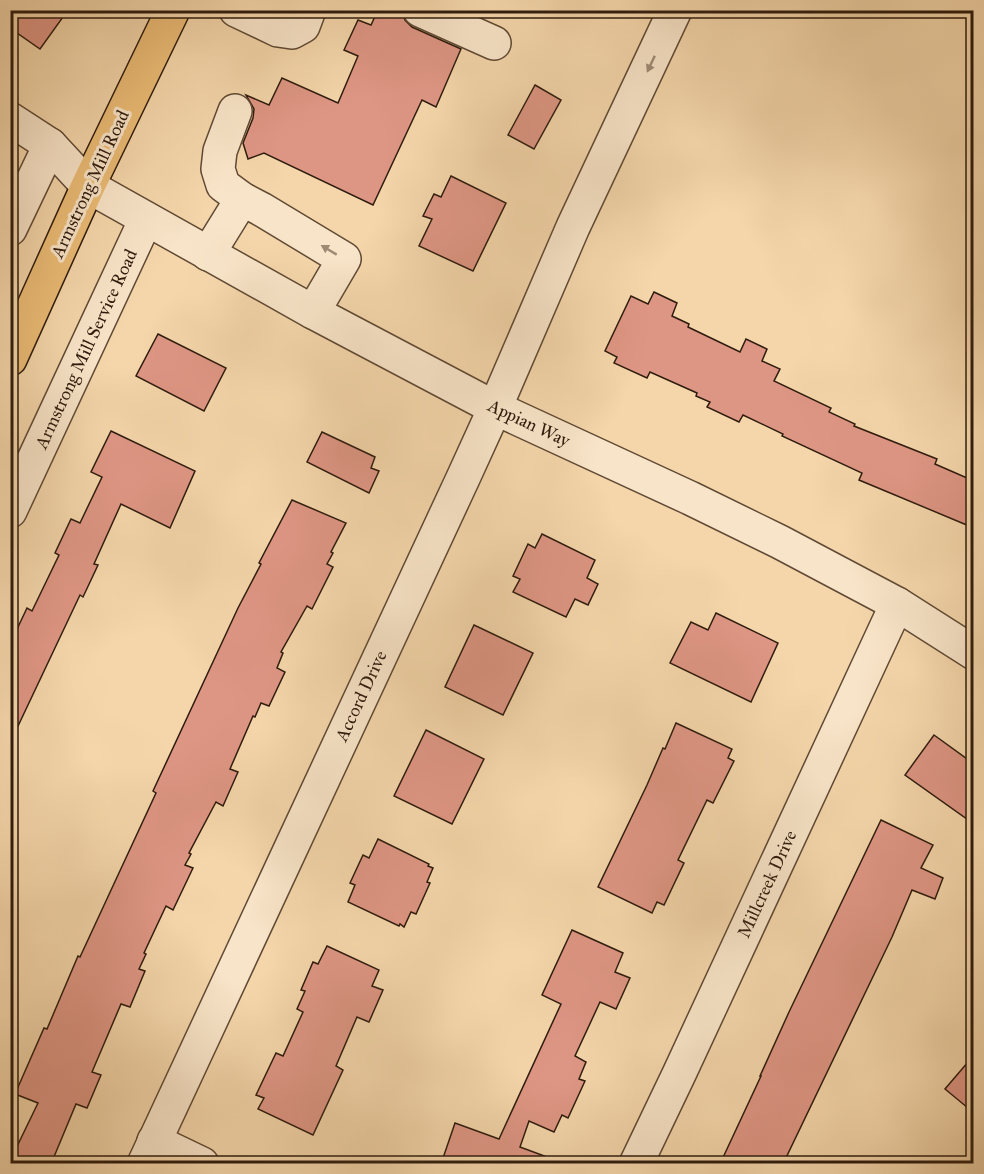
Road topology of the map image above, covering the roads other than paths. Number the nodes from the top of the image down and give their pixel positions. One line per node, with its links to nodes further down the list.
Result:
1 (173, 10): 11 (main road, Armstrong Mill Road)
2 (236, 10): 3 (street)
3 (309, 10)
4 (420, 10): 6 (street)
5 (675, 10): 18 (street, Accord Drive, one-way to 18)
6 (494, 43)
7 (235, 111): 12 (street)
8 (10, 119): 9 (street, Appian Way)
9 (50, 145): 10 (street); 11 (street, Appian Way)
10 (22, 174): 11 (street, Appian Way); 14 (street)
11 (88, 186): 13 (street, Appian Way); 17 (main road, Armstrong Mill Road)
12 (242, 199): 15 (street); 16 (street, one-way to 12)
13 (146, 219): 15 (street, Appian Way); 19 (street, Armstrong Mill Service Road)
14 (10, 229)
15 (208, 254): 16 (street, Appian Way)
16 (313, 312): 18 (street, Appian Way)
17 (10, 359)
18 (495, 408): 20 (street, Appian Way); 22 (street, Accord Drive)
19 (10, 511)
20 (897, 604): 21 (street, Appian Way); 24 (street, Millcreek Drive)
21 (974, 653)
22 (149, 1152): 23 (street)
23 (202, 1164)
24 (636, 1164)

